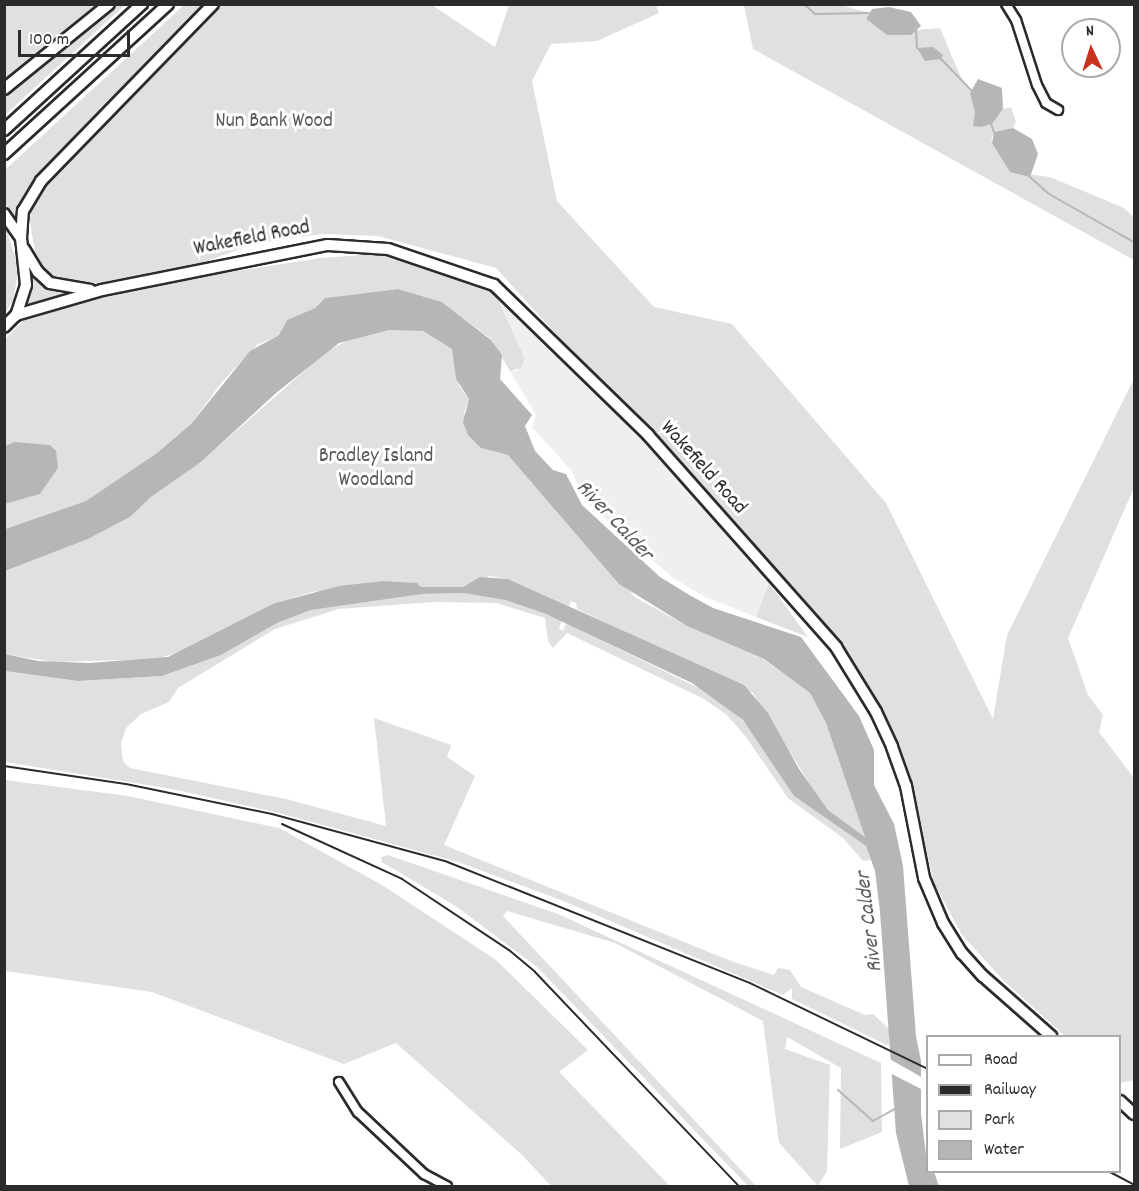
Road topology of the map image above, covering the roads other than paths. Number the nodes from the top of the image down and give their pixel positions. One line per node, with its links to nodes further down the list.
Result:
1 (109, 4): 6 (highway)
2 (142, 4): 8 (highway)
3 (168, 4): 9 (highway)
4 (213, 4): 11 (highway)
5 (1006, 4): 7 (street)
6 (4, 89)
7 (1058, 110)
8 (4, 130)
9 (4, 154)
10 (4, 214): 11 (highway, Wakefield Road)
11 (22, 243): 12 (highway, Wakefield Road); 13 (highway)
12 (102, 290): 13 (highway, Wakefield Road); 15 (highway, Wakefield Road)
13 (16, 315): 14 (highway)
14 (4, 327)
15 (1050, 1035)
16 (339, 1082): 19 (street)
17 (1121, 1103): 18 (highway)
18 (1134, 1114)
19 (447, 1186)

